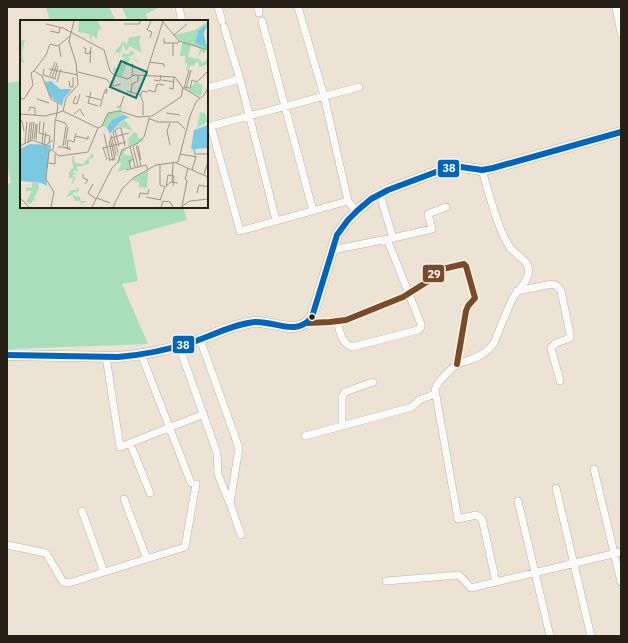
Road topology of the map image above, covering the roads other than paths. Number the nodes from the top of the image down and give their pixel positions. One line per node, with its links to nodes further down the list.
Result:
1 (179, 7): 5 (street)
2 (218, 7): 8 (street)
3 (298, 7): 11 (street)
4 (616, 7): 7 (street)
5 (182, 20)
6 (262, 21): 12 (street)
7 (621, 33)
8 (240, 79): 10 (street); 13 (street)
9 (359, 87): 11 (street)
10 (208, 88)
11 (324, 96): 12 (street); 18 (street)
12 (285, 107): 13 (street); 20 (street)
13 (248, 116): 14 (street); 22 (street)
14 (209, 127): 22 (street)
15 (621, 132): 16 (street)
16 (482, 170): 17 (street); 25 (street)
17 (380, 195): 21 (street); 23 (street)
18 (348, 201): 20 (street); 21 (street)
19 (446, 207): 23 (street)
20 (313, 211): 22 (street)
21 (356, 211): 24 (street)
22 (276, 220)
23 (390, 239): 24 (street); 26 (street)
24 (332, 250): 28 (street)
25 (517, 292): 34 (street); 35 (street)
26 (409, 293): 27 (street); 27 (street); 34 (street)
27 (337, 321): 28 (street)
28 (308, 322): 29 (street)
29 (200, 339): 30 (street); 48 (street)
30 (179, 346): 31 (street); 38 (street)
31 (141, 354): 33 (street); 40 (street)
32 (7, 356): 33 (street)
33 (106, 357): 42 (street)
34 (458, 364): 37 (street)
35 (560, 381)
36 (373, 382): 39 (street)
37 (435, 394): 39 (street); 58 (street)
38 (204, 414): 40 (street); 48 (street)
39 (342, 426): 41 (street)
40 (169, 428): 42 (street); 53 (street)
41 (306, 436)
42 (130, 443): 45 (street)
43 (594, 469): 52 (street)
44 (556, 488): 54 (street)
45 (150, 493)
46 (124, 499): 53 (street)
47 (518, 501): 56 (street)
48 (230, 503): 50 (street)
49 (82, 511): 55 (street)
50 (241, 535)
51 (7, 545): 55 (street)
52 (618, 552): 54 (street); 59 (street)
53 (147, 559): 55 (street)
54 (574, 563): 56 (street); 61 (street)
55 (104, 572)
56 (535, 572): 58 (street); 60 (street)
57 (386, 581): 58 (street)
58 (496, 582)
59 (621, 582)
60 (550, 636)
61 (591, 636)

